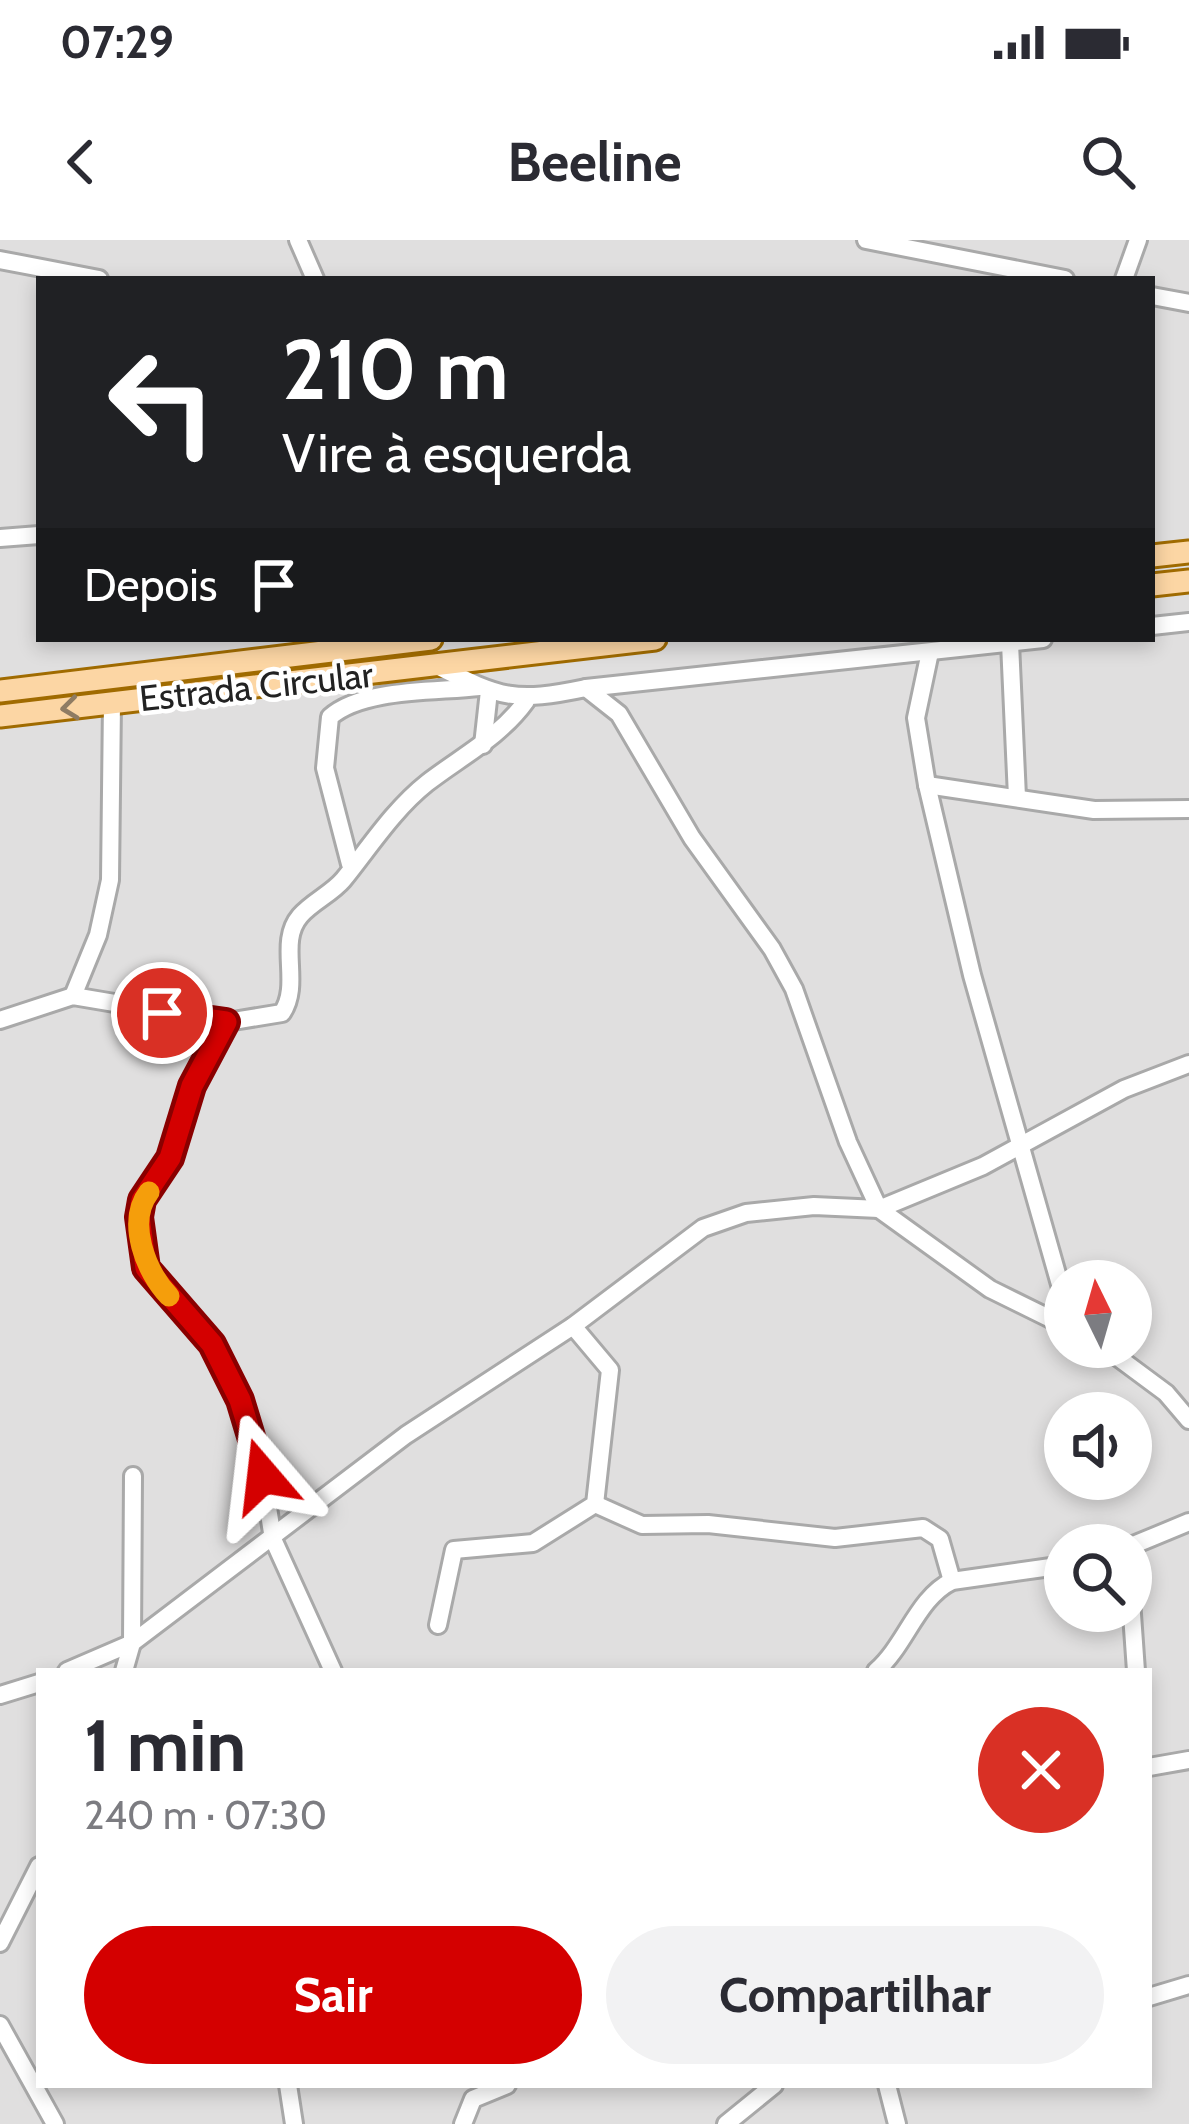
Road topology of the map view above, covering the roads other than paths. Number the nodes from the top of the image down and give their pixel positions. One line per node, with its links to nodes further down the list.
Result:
1 (298, 240): 7 (street)
2 (866, 240): 4 (street)
3 (1138, 240): 9 (street)
4 (957, 249): 8 (street)
5 (0, 260): 6 (street)
6 (78, 276)
7 (314, 276)
8 (1055, 276)
9 (1125, 276)
10 (1155, 297): 11 (street)
11 (1189, 303)
12 (36, 535): 13 (street)
13 (0, 538)
14 (1189, 552): 15 (main road)
15 (1155, 556)
16 (1189, 580): 17 (main road)
17 (1155, 585)
18 (1189, 622): 19 (street)
19 (1155, 626)
20 (406, 642): 29 (main road, Estrada Circular)
21 (631, 642): 25 (main road, Estrada Circular)
22 (1018, 642): 23 (street)
23 (1010, 643): 24 (street); 36 (street)
24 (929, 652): 26 (street); 35 (street)
25 (437, 666): 28 (street); 31 (main road, Estrada Circular)
26 (627, 684): 27 (street); 32 (street)
27 (586, 688): 30 (street); 32 (street)
28 (484, 689): 30 (street); 34 (street); 38 (street)
29 (0, 691)
30 (526, 700): 34 (street)
31 (112, 702): 33 (main road, Estrada Circular, one-way to 33); 39 (street)
32 (619, 714): 44 (street)
33 (0, 716)
34 (482, 745): 38 (street)
35 (927, 785): 36 (street); 43 (street)
36 (1017, 797): 37 (street)
37 (1189, 809)
38 (350, 864): 41 (street)
39 (74, 996): 40 (street); 41 (street)
40 (0, 1020)
41 (226, 1022): 56 (street)
42 (1189, 1064): 43 (street)
43 (1023, 1141): 44 (street); 45 (street)
44 (879, 1209): 46 (street); 47 (street)
45 (1054, 1260)
46 (1044, 1316)
47 (573, 1326): 53 (street); 56 (street)
48 (1132, 1368): 49 (street)
49 (1166, 1393): 50 (street); 51 (street)
50 (1189, 1393)
51 (1189, 1420)
52 (134, 1476): 61 (street)
53 (595, 1504): 58 (street); 59 (street)
54 (1189, 1522): 55 (street)
55 (1152, 1537)
56 (273, 1539): 61 (street); 64 (street)
57 (1044, 1568): 58 (street)
58 (952, 1581): 65 (street)
59 (438, 1625)
60 (1133, 1632): 66 (street)
61 (132, 1643): 62 (street); 63 (street)
62 (74, 1668)
63 (125, 1668)
64 (332, 1668)
65 (879, 1668)
66 (1136, 1668)
67 (36, 1686): 68 (street)
68 (0, 1695)
69 (1189, 1760): 70 (street)
70 (1152, 1766)
71 (36, 1872): 72 (street)
72 (0, 1943)
73 (1189, 1985): 74 (street)
74 (1152, 1996)
75 (0, 2025): 80 (street)
76 (288, 2088): 81 (street)
77 (500, 2088): 82 (street)
78 (770, 2088): 83 (street)
79 (887, 2088): 84 (street)
80 (56, 2124)
81 (294, 2124)
82 (463, 2124)
83 (726, 2124)
84 (898, 2124)

